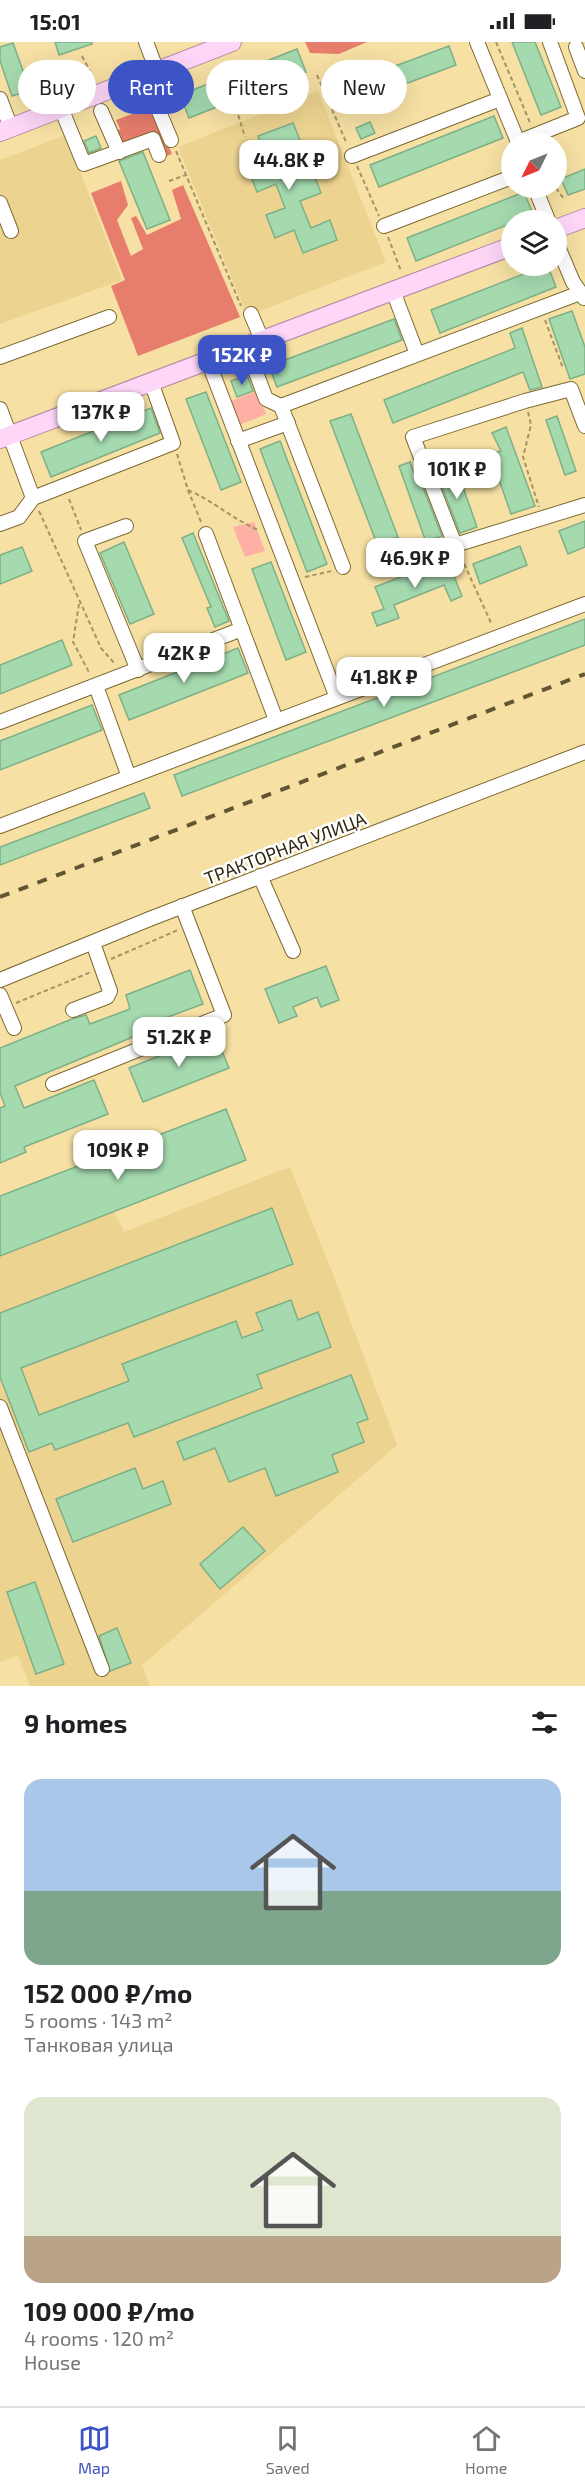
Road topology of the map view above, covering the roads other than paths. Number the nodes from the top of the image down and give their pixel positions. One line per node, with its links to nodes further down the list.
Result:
1 (146, 42): 6 (street)
2 (232, 42): 7 (main road)
3 (477, 42): 10 (street)
4 (550, 42): 15 (street)
5 (576, 47): 8 (street)
6 (149, 60)
7 (185, 60)
8 (585, 71)
9 (0, 99): 16 (street)
10 (500, 99): 17 (street); 22 (street)
11 (101, 111): 20 (street)
12 (46, 114): 16 (main road)
13 (63, 114): 20 (street)
14 (163, 114): 19 (street)
15 (582, 117): 18 (street)
16 (5, 130)
17 (514, 132)
18 (544, 132)
19 (171, 140)
20 (119, 152): 21 (street)
21 (159, 155)
22 (352, 156)
23 (501, 181): 27 (street)
24 (0, 203): 28 (street)
25 (585, 218): 26 (main road)
26 (567, 225)
27 (384, 226)
28 (11, 231)
29 (501, 250): 32 (main road)
30 (567, 262): 31 (street)
31 (581, 288): 36 (street)
32 (393, 291): 35 (main road); 36 (street)
33 (247, 312): 35 (street)
34 (109, 317): 37 (street)
35 (254, 343): 38 (main road); 42 (street)
36 (417, 354): 42 (street)
37 (0, 357)
38 (208, 361): 39 (main road); 47 (street)
39 (151, 382): 46 (main road); 48 (street)
40 (585, 383): 41 (street)
41 (571, 389): 45 (street); 49 (street)
42 (281, 406): 44 (street)
43 (0, 409): 46 (street)
44 (288, 423): 47 (street); 53 (street)
45 (585, 426)
46 (5, 437): 48 (street)
47 (238, 441): 58 (street)
48 (33, 498): 50 (street)
49 (585, 505)
50 (0, 524)
51 (126, 526): 56 (street)
52 (206, 534): 55 (street)
53 (343, 567)
54 (585, 604): 58 (street)
55 (243, 629): 56 (street); 59 (street)
56 (138, 670): 57 (street)
57 (96, 686): 60 (street); 62 (street)
58 (337, 698): 59 (street)
59 (276, 720): 62 (street)
60 (0, 722)
61 (585, 752): 64 (street, ТРАКТОРНАЯ УЛИЦА)
62 (129, 777): 63 (street)
63 (0, 826)
64 (260, 876): 65 (street, ТРАКТОРНАЯ УЛИЦА); 67 (street)
65 (182, 906): 66 (street, ТРАКТОРНАЯ УЛИЦА); 72 (street)
66 (93, 943): 68 (street, ТРАКТОРНАЯ УЛИЦА); 70 (street)
67 (293, 951)
68 (0, 980)
69 (3, 1002): 71 (street)
70 (73, 1010)
71 (14, 1028)
72 (53, 1084)
73 (0, 1407): 74 (street)
74 (102, 1669)

